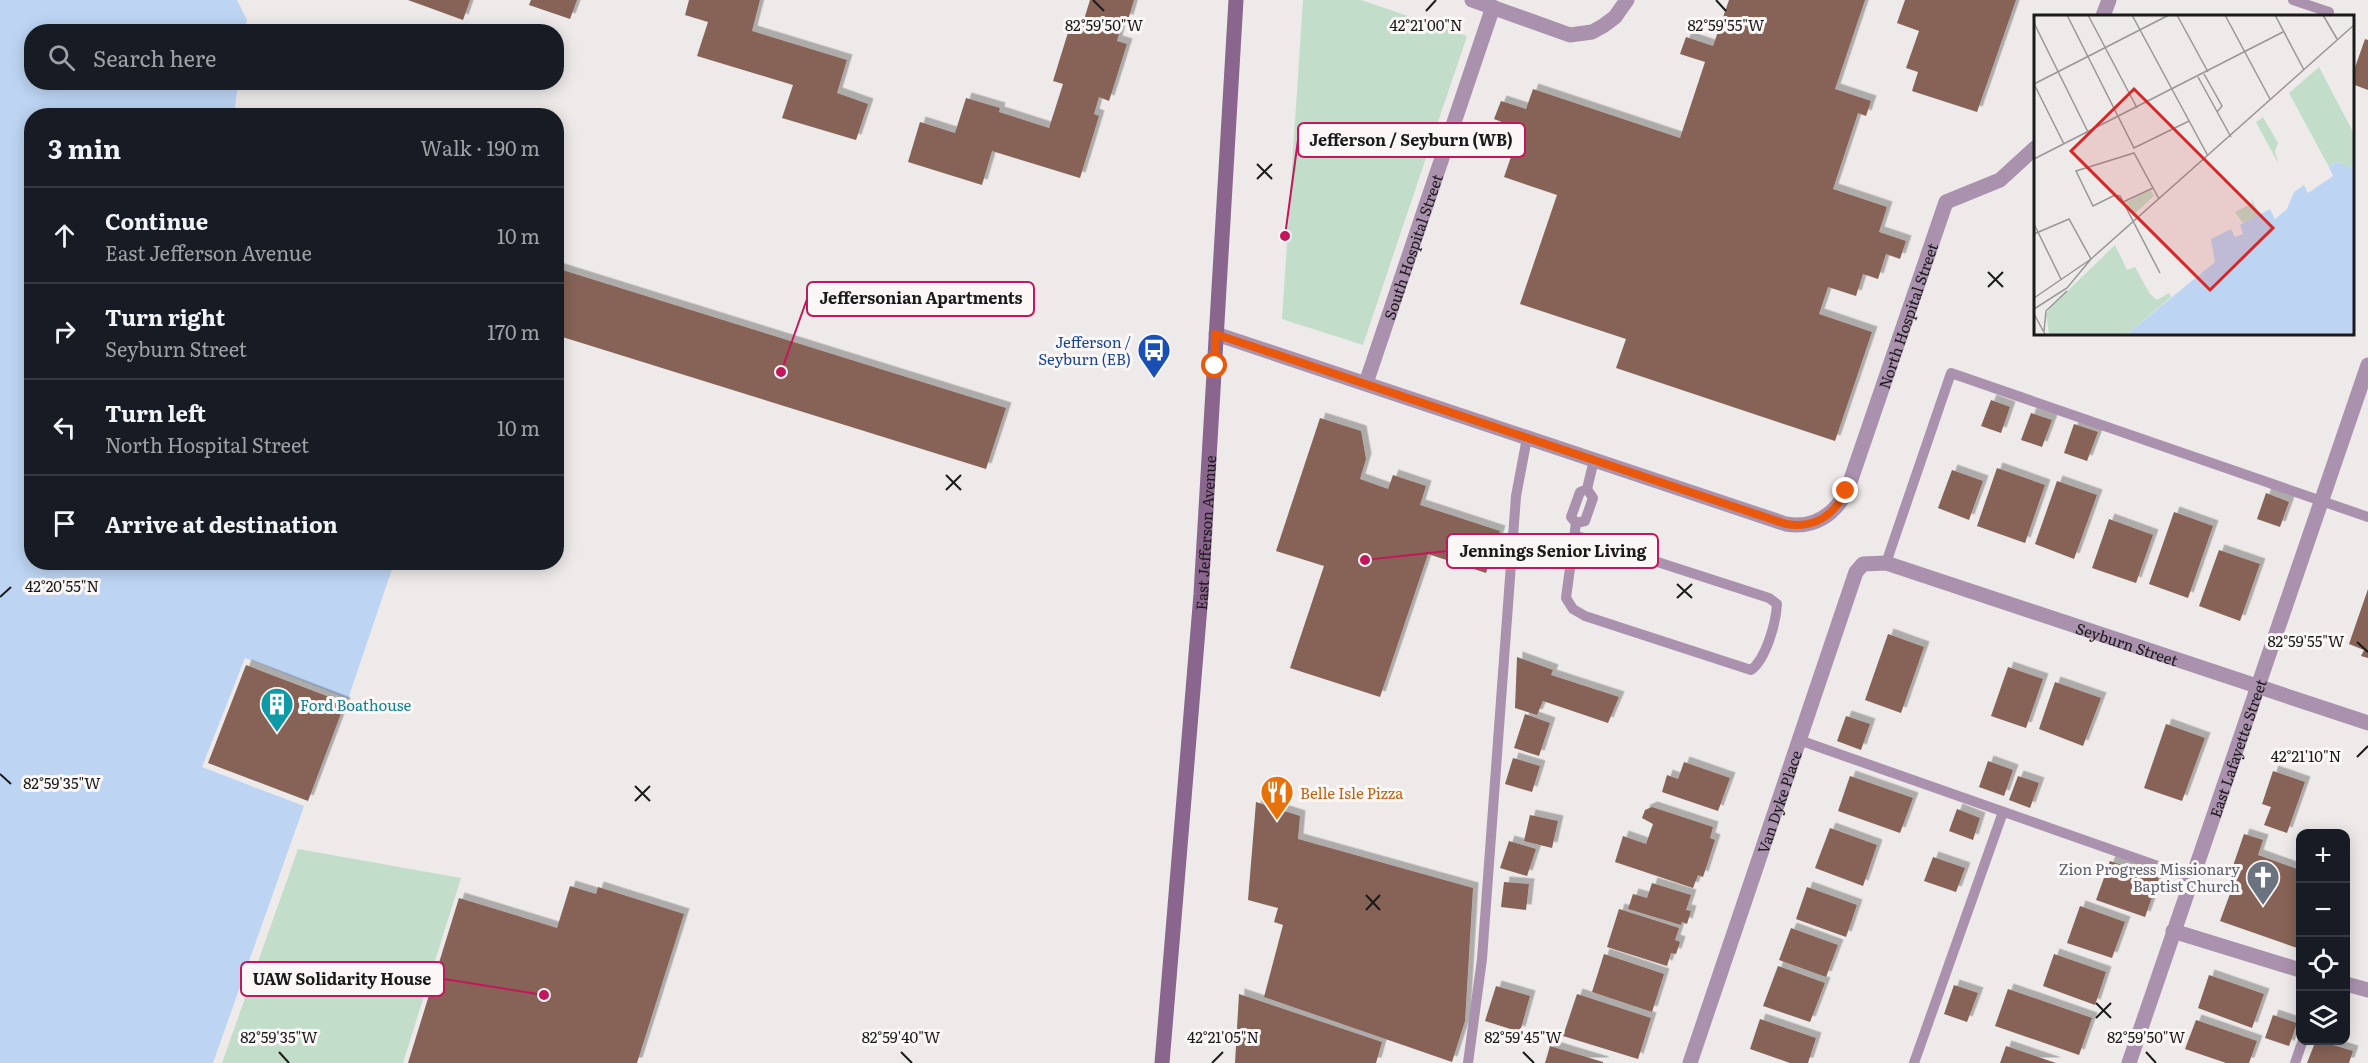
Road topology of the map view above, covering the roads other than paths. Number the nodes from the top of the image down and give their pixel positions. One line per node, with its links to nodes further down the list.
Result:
1 (1236, 0): 10 (main road, East Jefferson Avenue)
2 (1472, 0): 6 (street)
3 (1627, 0): 6 (street)
4 (2109, 0): 8 (street)
5 (2293, 0): 7 (lane)
6 (1493, 7): 12 (street, South Hospital Street)
7 (2329, 12)
8 (2103, 15)
9 (2034, 149): 14 (street, North Hospital Street)
10 (1215, 334): 12 (street); 29 (main road, East Jefferson Avenue)
11 (2368, 365): 15 (street, East Lafayette Street)
12 (1366, 383): 13 (street)
13 (1527, 438): 14 (street); 30 (lane)
14 (1594, 460): 17 (lane)
15 (2321, 502): 16 (lane); 18 (lane); 19 (street, East Lafayette Street)
16 (2368, 517)
17 (1576, 536): 17 (lane)
18 (1886, 563): 19 (street, Seyburn Street); 21 (street, Van Dyke Place)
19 (2257, 687): 20 (street, Seyburn Street); 23 (street, East Lafayette Street)
20 (2368, 723)
21 (1799, 740): 22 (lane); 31 (street, Van Dyke Place)
22 (2003, 812): 23 (lane); 32 (lane)
23 (2192, 878): 24 (street, East Lafayette Street)
24 (2174, 931): 25 (street); 33 (street, East Lafayette Street)
25 (2296, 968)
26 (2350, 985): 27 (street)
27 (2368, 990)
28 (2302, 1045): 34 (lane)
29 (1162, 1063)
30 (1468, 1063)
31 (1690, 1063)
32 (1914, 1063)
33 (2129, 1063)
34 (2295, 1063)

